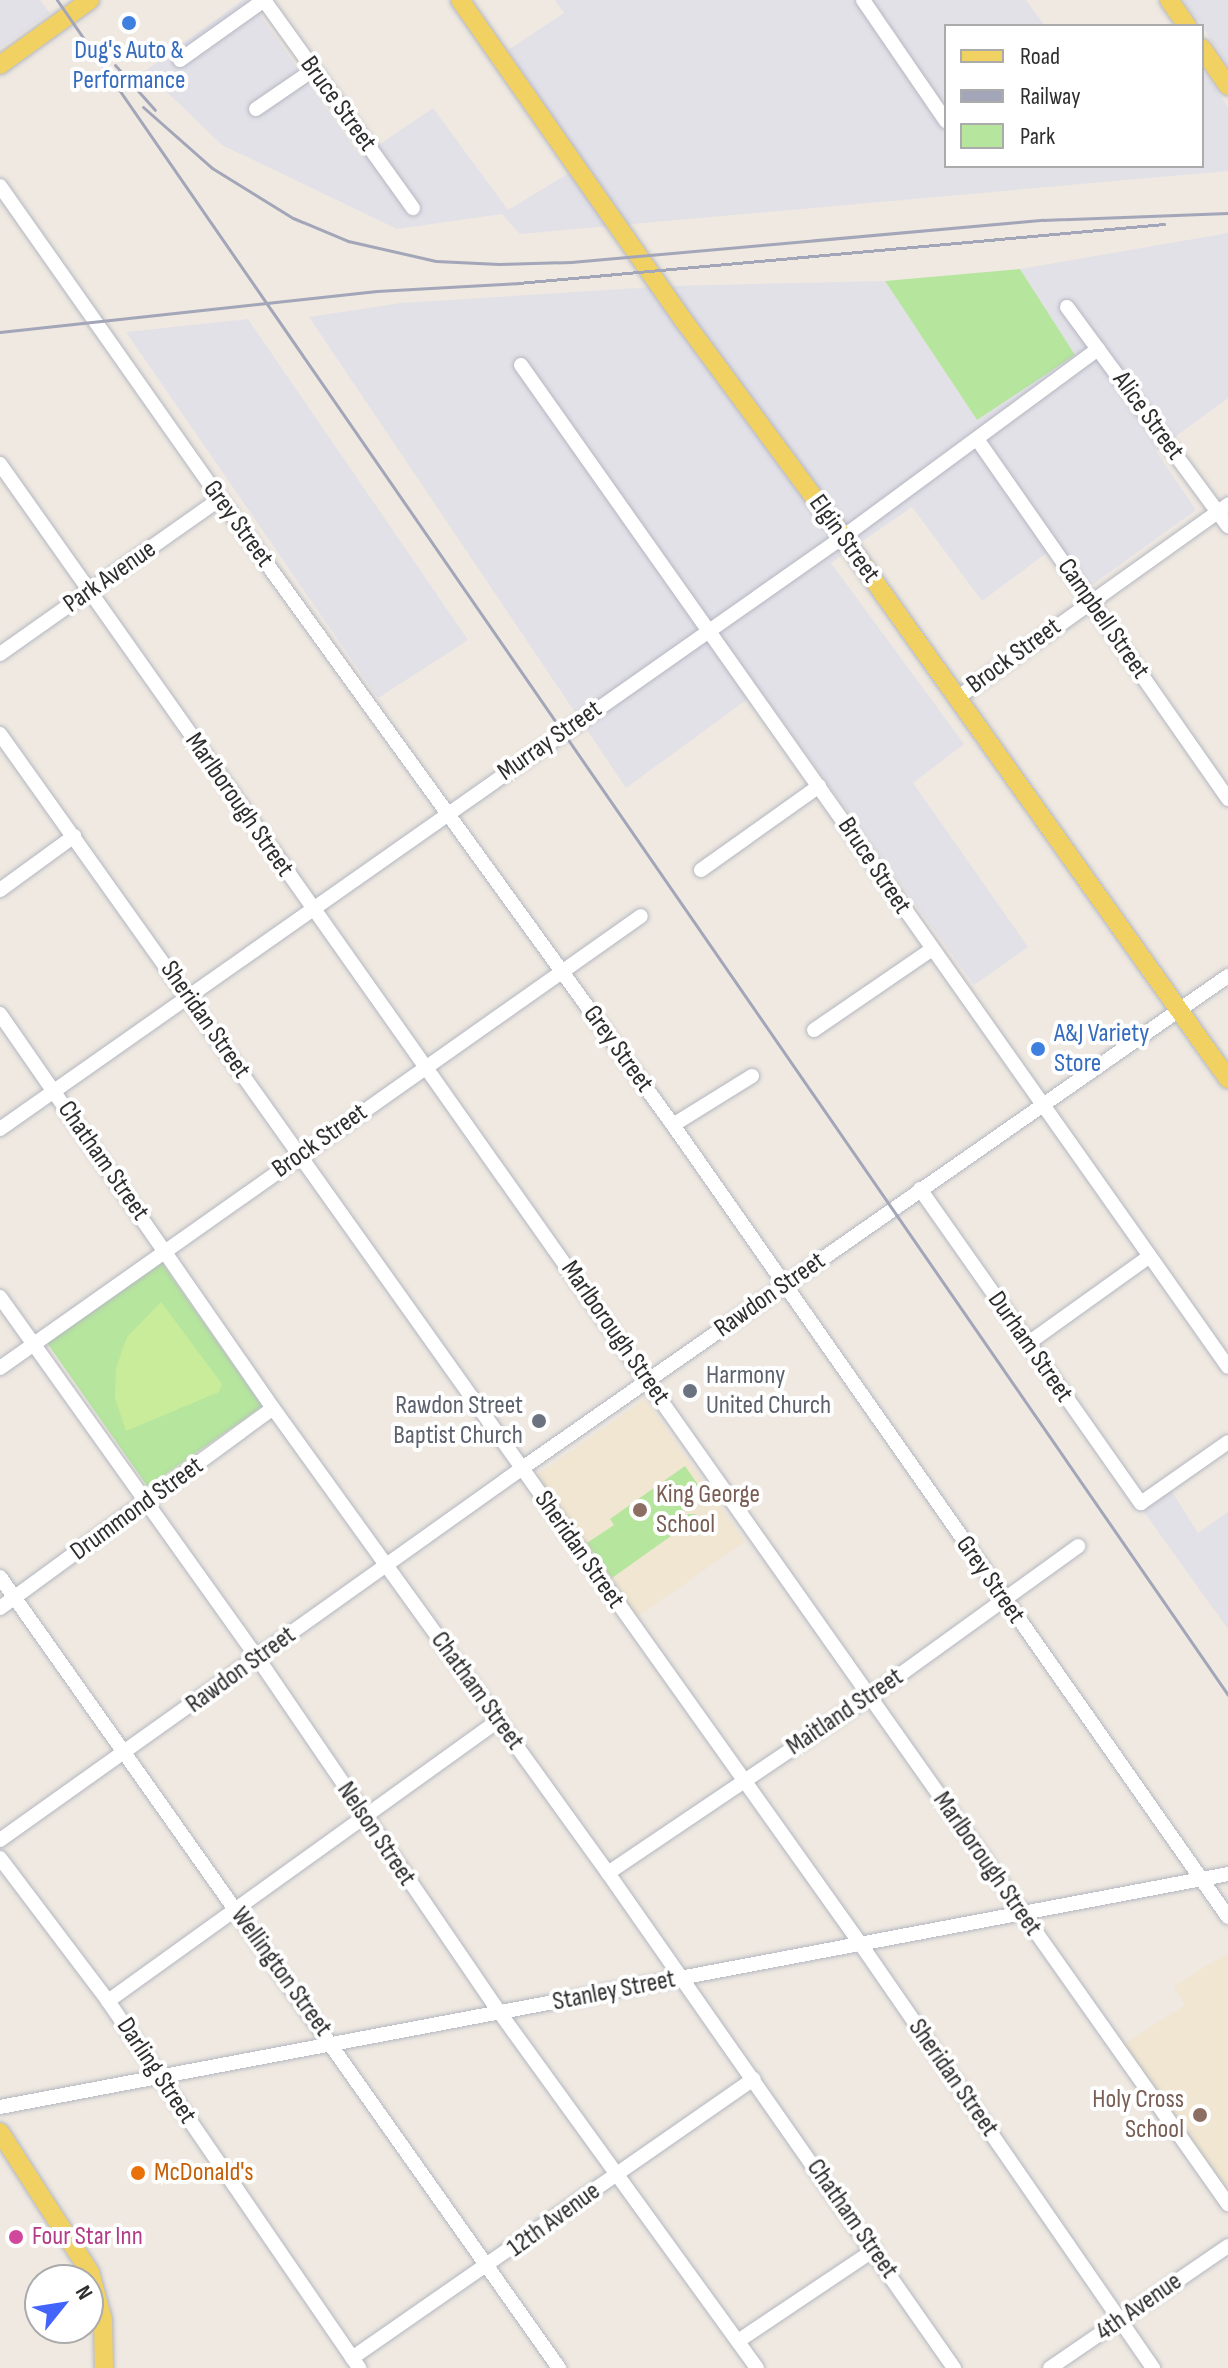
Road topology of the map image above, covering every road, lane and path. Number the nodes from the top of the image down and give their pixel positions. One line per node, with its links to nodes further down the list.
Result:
1 (90, 0): 9 (main road)
2 (264, 0): 8 (street); 10 (street, Bruce Street)
3 (460, 0): 24 (main road, Elgin Street)
4 (863, 0): 13 (street)
5 (1169, 0): 6 (main road)
6 (1186, 24)
7 (1204, 51): 11 (main road)
8 (180, 60)
9 (0, 65)
10 (313, 70): 12 (street); 15 (street, Bruce Street)
11 (1228, 86)
12 (256, 109)
13 (944, 118)
14 (0, 186): 21 (street, Grey Street)
15 (413, 208)
16 (1067, 307): 17 (street, Alice Street)
17 (1098, 349): 19 (street, Murray Street); 22 (street, Alice Street)
18 (521, 365): 27 (street, Bruce Street)
19 (977, 439): 24 (street, Murray Street); 26 (street, Campbell Street)
20 (0, 464): 25 (street, Marlborough Street)
21 (220, 499): 25 (street, Park Avenue); 33 (street, Grey Street)
22 (1223, 508): 23 (street, Alice Street); 26 (street, Brock Street)
23 (1228, 526)
24 (843, 537): 27 (street, Murray Street); 29 (main road, Elgin Street)
25 (91, 591): 28 (street, Park Avenue); 37 (street, Marlborough Street)
26 (1090, 601): 29 (street, Brock Street); 32 (street, Campbell Street)
27 (708, 630): 31 (street, Bruce Street); 33 (street, Murray Street)
28 (0, 654)
29 (957, 698): 43 (main road, Elgin Street)
30 (0, 734): 34 (street, Sheridan Street)
31 (819, 786): 35 (street); 39 (street, Bruce Street)
32 (1228, 799)
33 (447, 813): 37 (street, Murray Street); 40 (street, Grey Street)
34 (74, 836): 36 (street); 42 (street, Sheridan Street)
35 (701, 870)
36 (0, 890)
37 (312, 909): 42 (street, Murray Street); 46 (street, Marlborough Street)
38 (641, 916): 40 (street, Brock Street)
39 (931, 950): 45 (street); 50 (street, Bruce Street)
40 (561, 970): 46 (street, Brock Street); 51 (street, Grey Street)
41 (1228, 976): 43 (street, Rawdon Street)
42 (189, 997): 49 (street, Murray Street); 53 (street, Sheridan Street)
43 (1179, 1009): 48 (main road, Elgin Street); 50 (street, Rawdon Street)
44 (0, 1014): 49 (street, Chatham Street)
45 (814, 1030)
46 (426, 1066): 53 (street, Brock Street); 63 (street, Marlborough Street)
47 (752, 1076): 51 (street)
48 (1228, 1079)
49 (53, 1091): 52 (street, Murray Street); 55 (street, Chatham Street)
50 (1041, 1106): 54 (street, Rawdon Street); 56 (street, Bruce Street)
51 (673, 1125): 57 (street, Grey Street)
52 (0, 1129)
53 (299, 1156): 55 (street, Brock Street); 66 (street, Sheridan Street)
54 (920, 1189): 57 (street, Rawdon Street); 60 (street, Durham Street)
55 (165, 1249): 59 (street, Brock Street); 64 (street, Chatham Street)
56 (1150, 1256): 60 (street); 61 (street, Bruce Street)
57 (784, 1287): 63 (street, Rawdon Street); 72 (street, Grey Street)
58 (0, 1297): 59 (street, Nelson Street)
59 (33, 1344): 62 (street, Brock Street); 67 (street, Nelson Street)
60 (1027, 1344): 65 (street, Durham Street)
61 (1228, 1367)
62 (0, 1368)
63 (649, 1380): 66 (street, Rawdon Street); 75 (street, Marlborough Street)
64 (273, 1408): 67 (street, Drummond Street); 69 (street, Chatham Street)
65 (1228, 1442)
66 (521, 1469): 69 (street, Rawdon Street); 78 (street, Sheridan Street)
67 (147, 1503): 71 (street, Drummond Street); 74 (street, Nelson Street)
68 (1078, 1546): 72 (street, Maitland Street)
69 (386, 1566): 74 (street, Rawdon Street); 76 (street, Chatham Street)
70 (0, 1577): 71 (street, Wellington Street)
71 (15, 1598): 73 (street, Drummond Street); 77 (street, Wellington Street)
72 (1003, 1599): 75 (street, Maitland Street); 84 (street, Grey Street)
73 (0, 1608)
74 (257, 1657): 77 (street, Rawdon Street); 79 (street, Nelson Street)
75 (869, 1697): 78 (street, Maitland Street); 86 (street, Marlborough Street)
76 (499, 1720): 79 (street); 82 (street, Chatham Street)
77 (126, 1753): 80 (street, Rawdon Street); 85 (street, Wellington Street)
78 (743, 1781): 82 (street, Maitland Street); 88 (street, Sheridan Street)
79 (365, 1819): 85 (street); 91 (street, Nelson Street)
80 (0, 1840)
81 (0, 1858): 90 (street, Darling Street)
82 (608, 1873): 89 (street, Chatham Street)
83 (1228, 1874): 84 (street, Stanley Street)
84 (1202, 1879): 86 (street, Stanley Street); 87 (street, Grey Street)
85 (236, 1910): 90 (street); 92 (street, Wellington Street)
86 (1022, 1914): 88 (street, Stanley Street); 98 (street, Marlborough Street)
87 (1228, 1917)
88 (862, 1946): 89 (street, Stanley Street); 102 (street, Sheridan Street)
89 (682, 1978): 91 (street, Stanley Street); 94 (street, Chatham Street)
90 (108, 2001): 93 (street, Darling Street)
91 (500, 2013): 92 (street, Stanley Street); 97 (street, Nelson Street)
92 (332, 2043): 93 (street, Stanley Street); 101 (street, Wellington Street)
93 (160, 2077): 95 (street, Stanley Street); 104 (street, Darling Street)
94 (754, 2079): 97 (street, 12th Avenue); 100 (street, Chatham Street)
95 (0, 2107)
96 (0, 2132): 105 (main road)
97 (616, 2175): 101 (street, 12th Avenue); 103 (street, Nelson Street)
98 (1228, 2204)
99 (1228, 2246): 102 (street, 4th Avenue)
100 (874, 2250): 103 (street); 108 (street, Chatham Street)
101 (489, 2266): 104 (street, 12th Avenue); 106 (street, Wellington Street)
102 (1120, 2320): 109 (street, 4th Avenue); 110 (street, Sheridan Street)
103 (738, 2341): 107 (street, Nelson Street)
104 (355, 2363)
105 (104, 2368)
106 (559, 2368)
107 (757, 2368)
108 (954, 2368)
109 (1050, 2368)
110 (1153, 2368)

